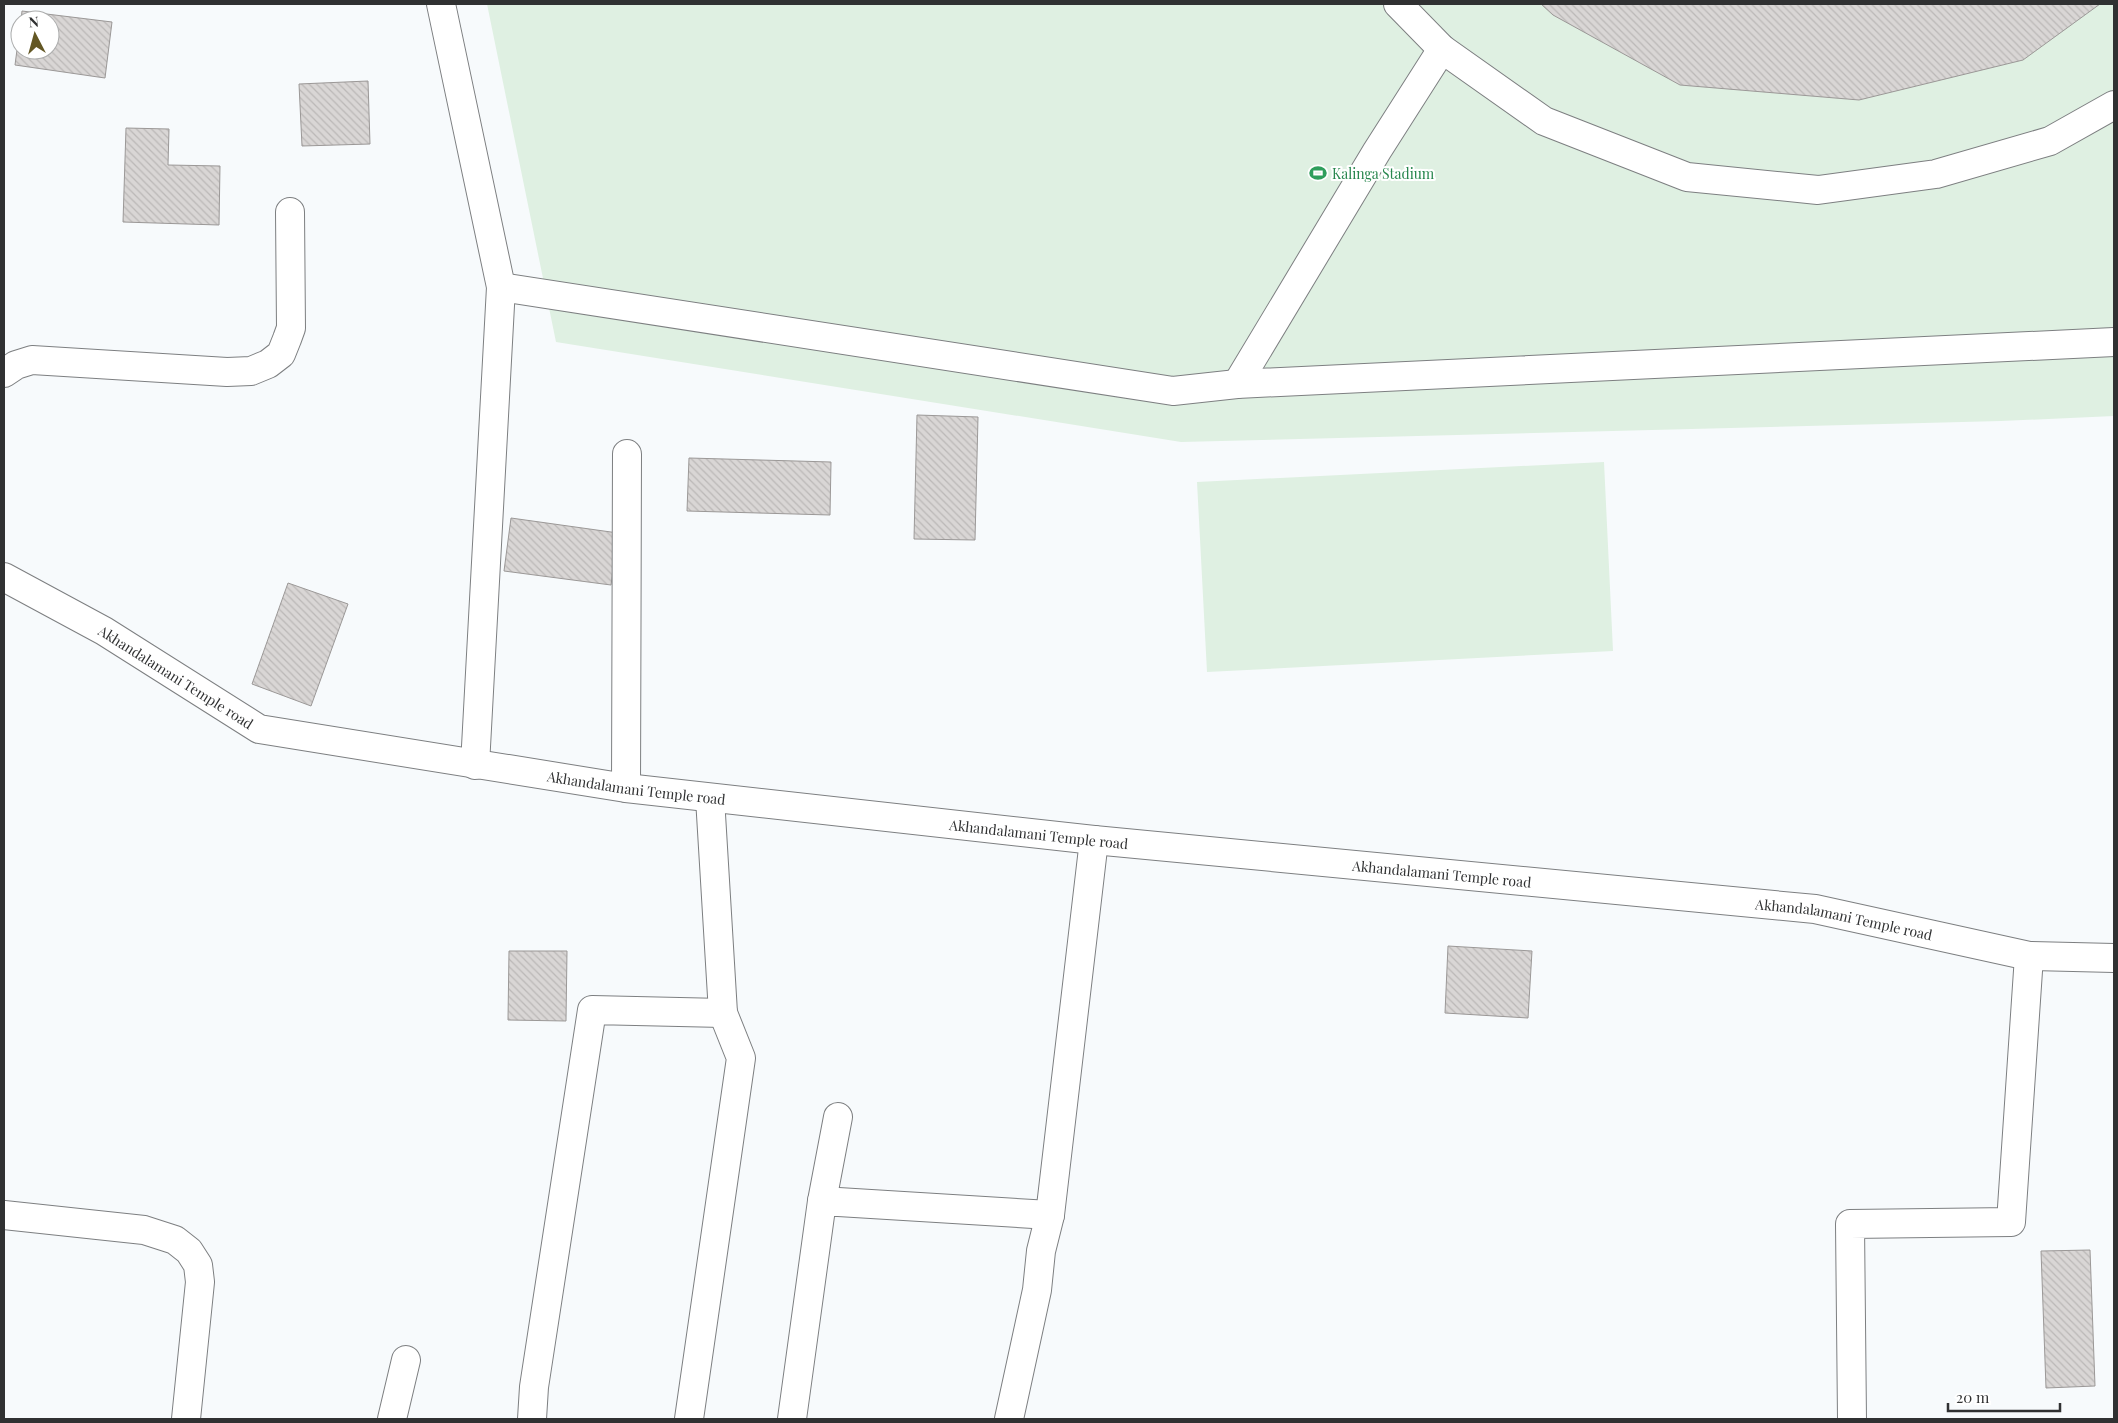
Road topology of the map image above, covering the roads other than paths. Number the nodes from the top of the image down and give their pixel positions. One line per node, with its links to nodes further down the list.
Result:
1 (441, 4): 6 (street)
2 (1398, 4): 3 (street)
3 (1442, 49): 4 (street); 9 (street)
4 (2114, 105)
5 (290, 212): 8 (street)
6 (501, 287): 9 (street); 12 (street)
7 (2114, 342): 9 (street)
8 (4, 373)
9 (1237, 384)
10 (628, 454): 13 (street)
11 (4, 577): 12 (street, Akhandalamani Temple road)
12 (476, 765): 13 (street, Akhandalamani Temple road)
13 (626, 788): 14 (street, Akhandalamani Temple road)
14 (710, 798): 15 (street, Akhandalamani Temple road); 18 (street)
15 (1094, 840): 16 (street, Akhandalamani Temple road); 22 (street)
16 (2029, 956): 17 (street, Akhandalamani Temple road); 30 (street)
17 (2114, 958)
18 (723, 1013): 26 (street); 27 (street)
19 (838, 1117): 20 (street)
20 (822, 1201): 22 (street); 28 (street)
21 (4, 1215): 24 (street)
22 (1050, 1215): 29 (street)
23 (406, 1360): 25 (street)
24 (186, 1419)
25 (392, 1419)
26 (532, 1419)
27 (689, 1419)
28 (792, 1419)
29 (1010, 1419)
30 (1852, 1419)

